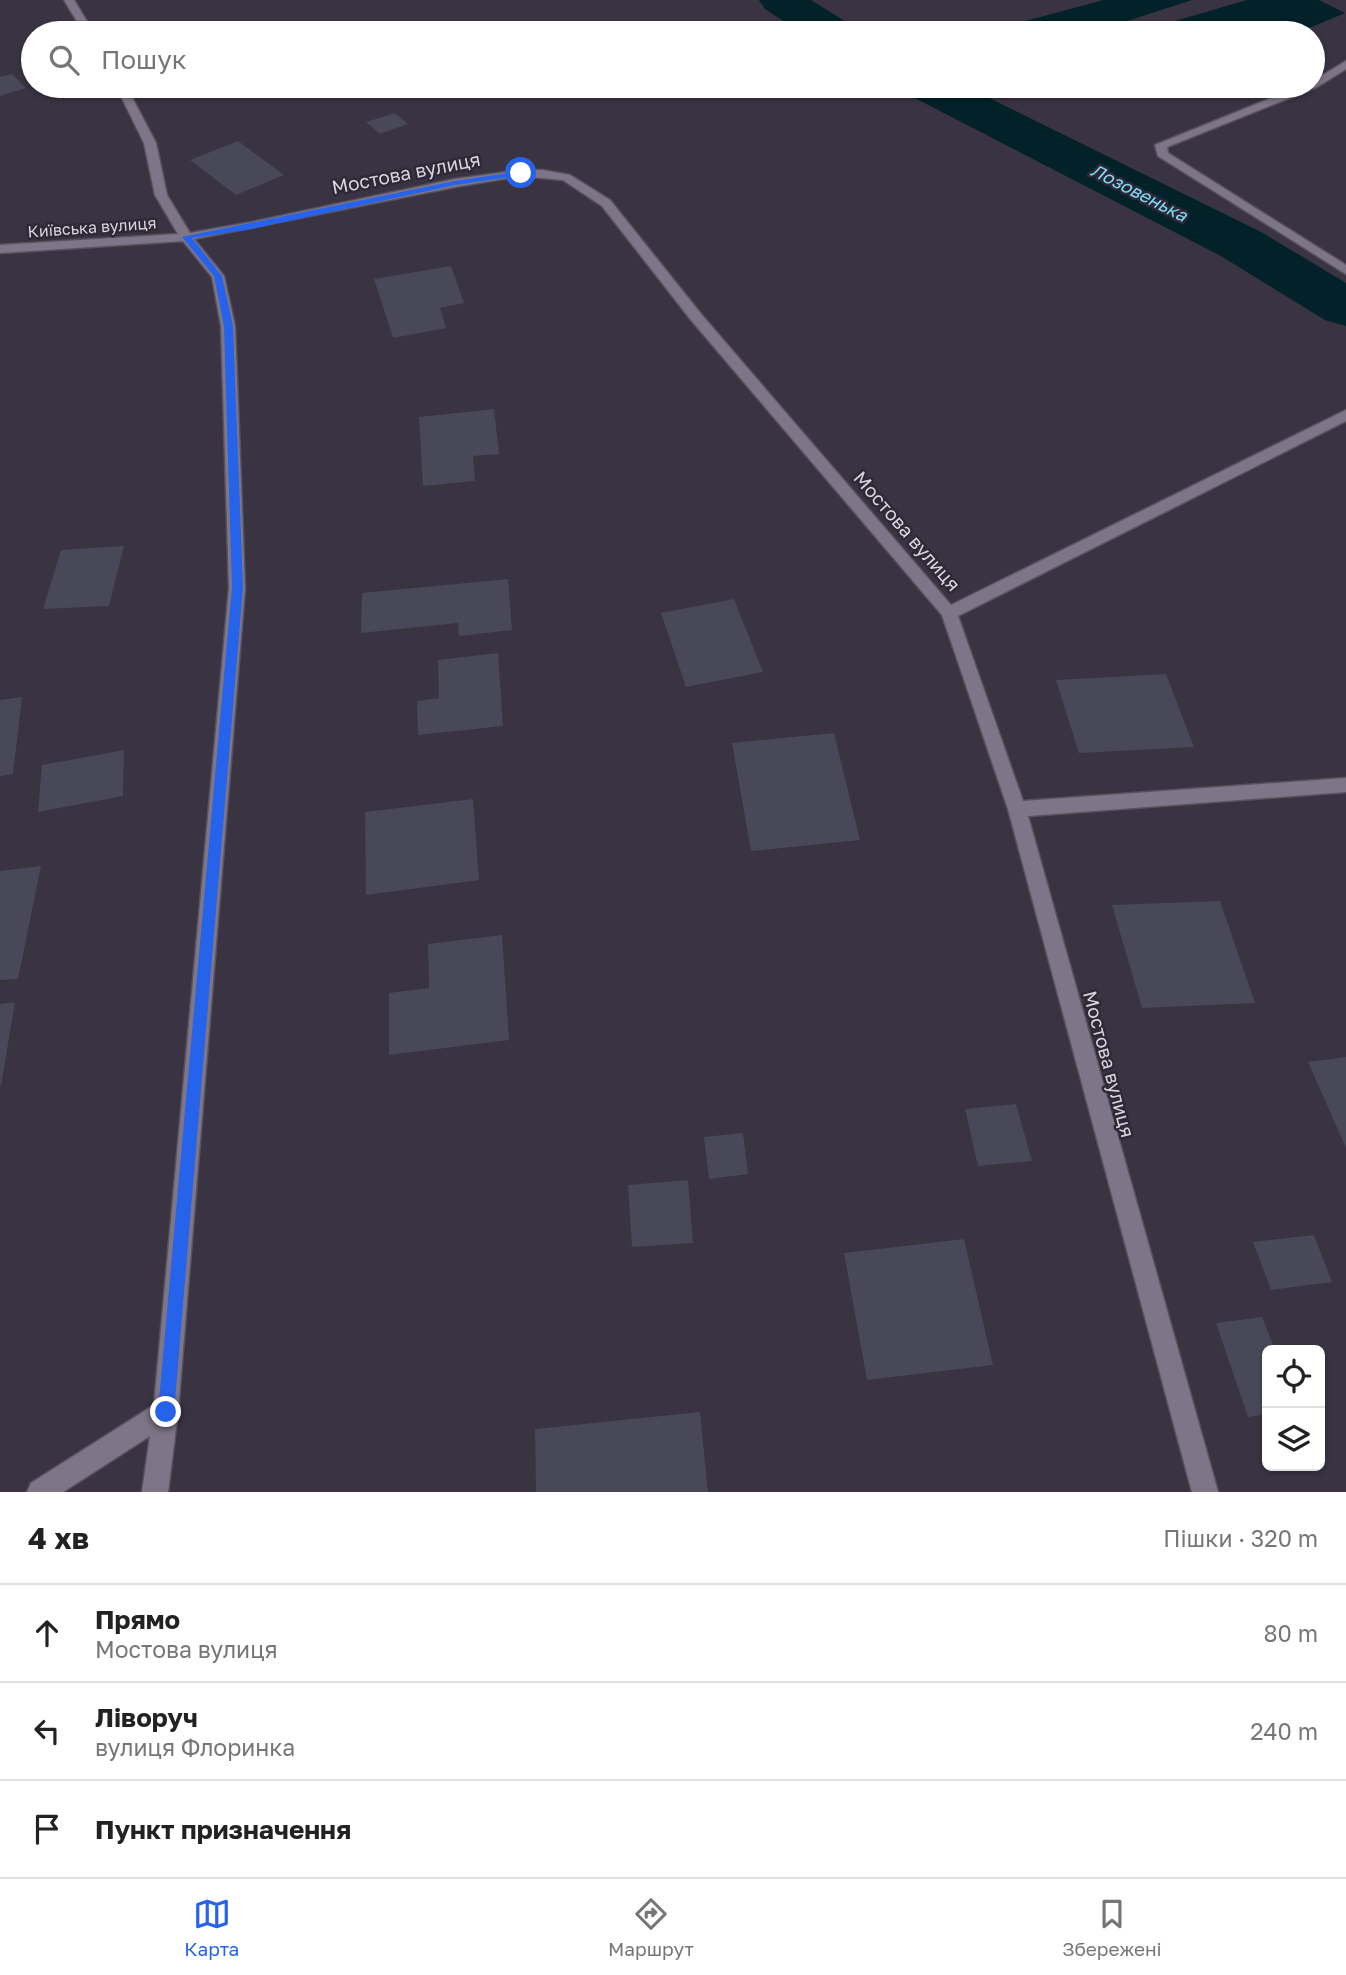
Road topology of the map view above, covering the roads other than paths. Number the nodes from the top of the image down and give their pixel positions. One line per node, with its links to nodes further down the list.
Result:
1 (69, 0): 2 (street)
2 (82, 21)
3 (1346, 64): 4 (street)
4 (1325, 77)
5 (127, 98): 7 (street)
6 (1278, 98): 9 (street)
7 (186, 237): 8 (street, Київська вулиця); 11 (street, Мостова вулиця); 14 (street)
8 (0, 249)
9 (1346, 270)
10 (1344, 420): 11 (street)
11 (949, 613): 13 (street, Мостова вулиця)
12 (1346, 785): 13 (street)
13 (1017, 809): 17 (street, Мостова вулиця)
14 (166, 1412): 15 (street); 16 (street)
15 (40, 1492)
16 (155, 1492)
17 (1205, 1492)

